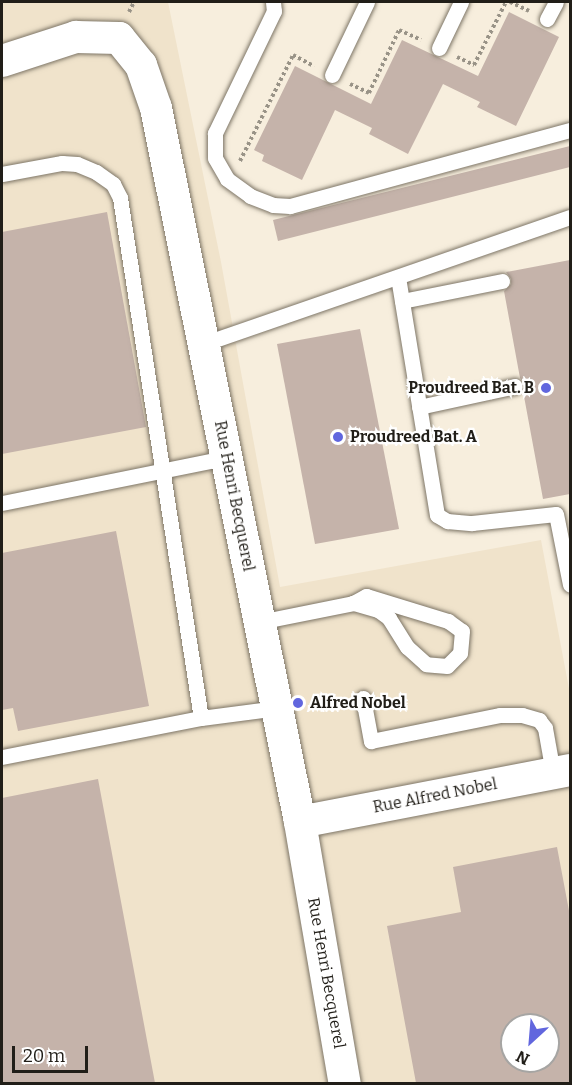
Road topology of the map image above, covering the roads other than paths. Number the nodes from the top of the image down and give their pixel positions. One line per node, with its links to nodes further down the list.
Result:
1 (273, 2): 9 (lane)
2 (367, 2): 8 (lane)
3 (462, 2): 6 (lane)
4 (556, 2): 5 (lane)
5 (547, 19)
6 (440, 48)
7 (2, 61): 15 (street, Rue Henri Becquerel)
8 (332, 75)
9 (570, 130)
10 (2, 174): 19 (lane)
11 (570, 217): 12 (lane)
12 (398, 277): 14 (lane); 15 (lane)
13 (502, 281): 14 (lane)
14 (402, 301): 17 (lane)
15 (203, 344): 18 (street, Rue Henri Becquerel)
16 (515, 386): 17 (lane)
17 (419, 407): 21 (lane)
18 (226, 458): 19 (lane); 24 (street, Rue Henri Becquerel)
19 (164, 470): 20 (lane); 28 (lane)
20 (2, 503)
21 (570, 585)
22 (353, 603): 23 (lane); 24 (lane); 25 (lane)
23 (420, 615): 25 (lane); 25 (lane)
24 (259, 621): 27 (street, Rue Henri Becquerel)
25 (403, 642)
26 (363, 698): 30 (lane)
27 (276, 708): 28 (lane); 31 (street, Rue Henri Becquerel)
28 (201, 718): 29 (lane)
29 (2, 757)
30 (562, 772): 31 (street, Rue Alfred Nobel)
31 (300, 822): 32 (street, Rue Henri Becquerel)
32 (345, 1083)

